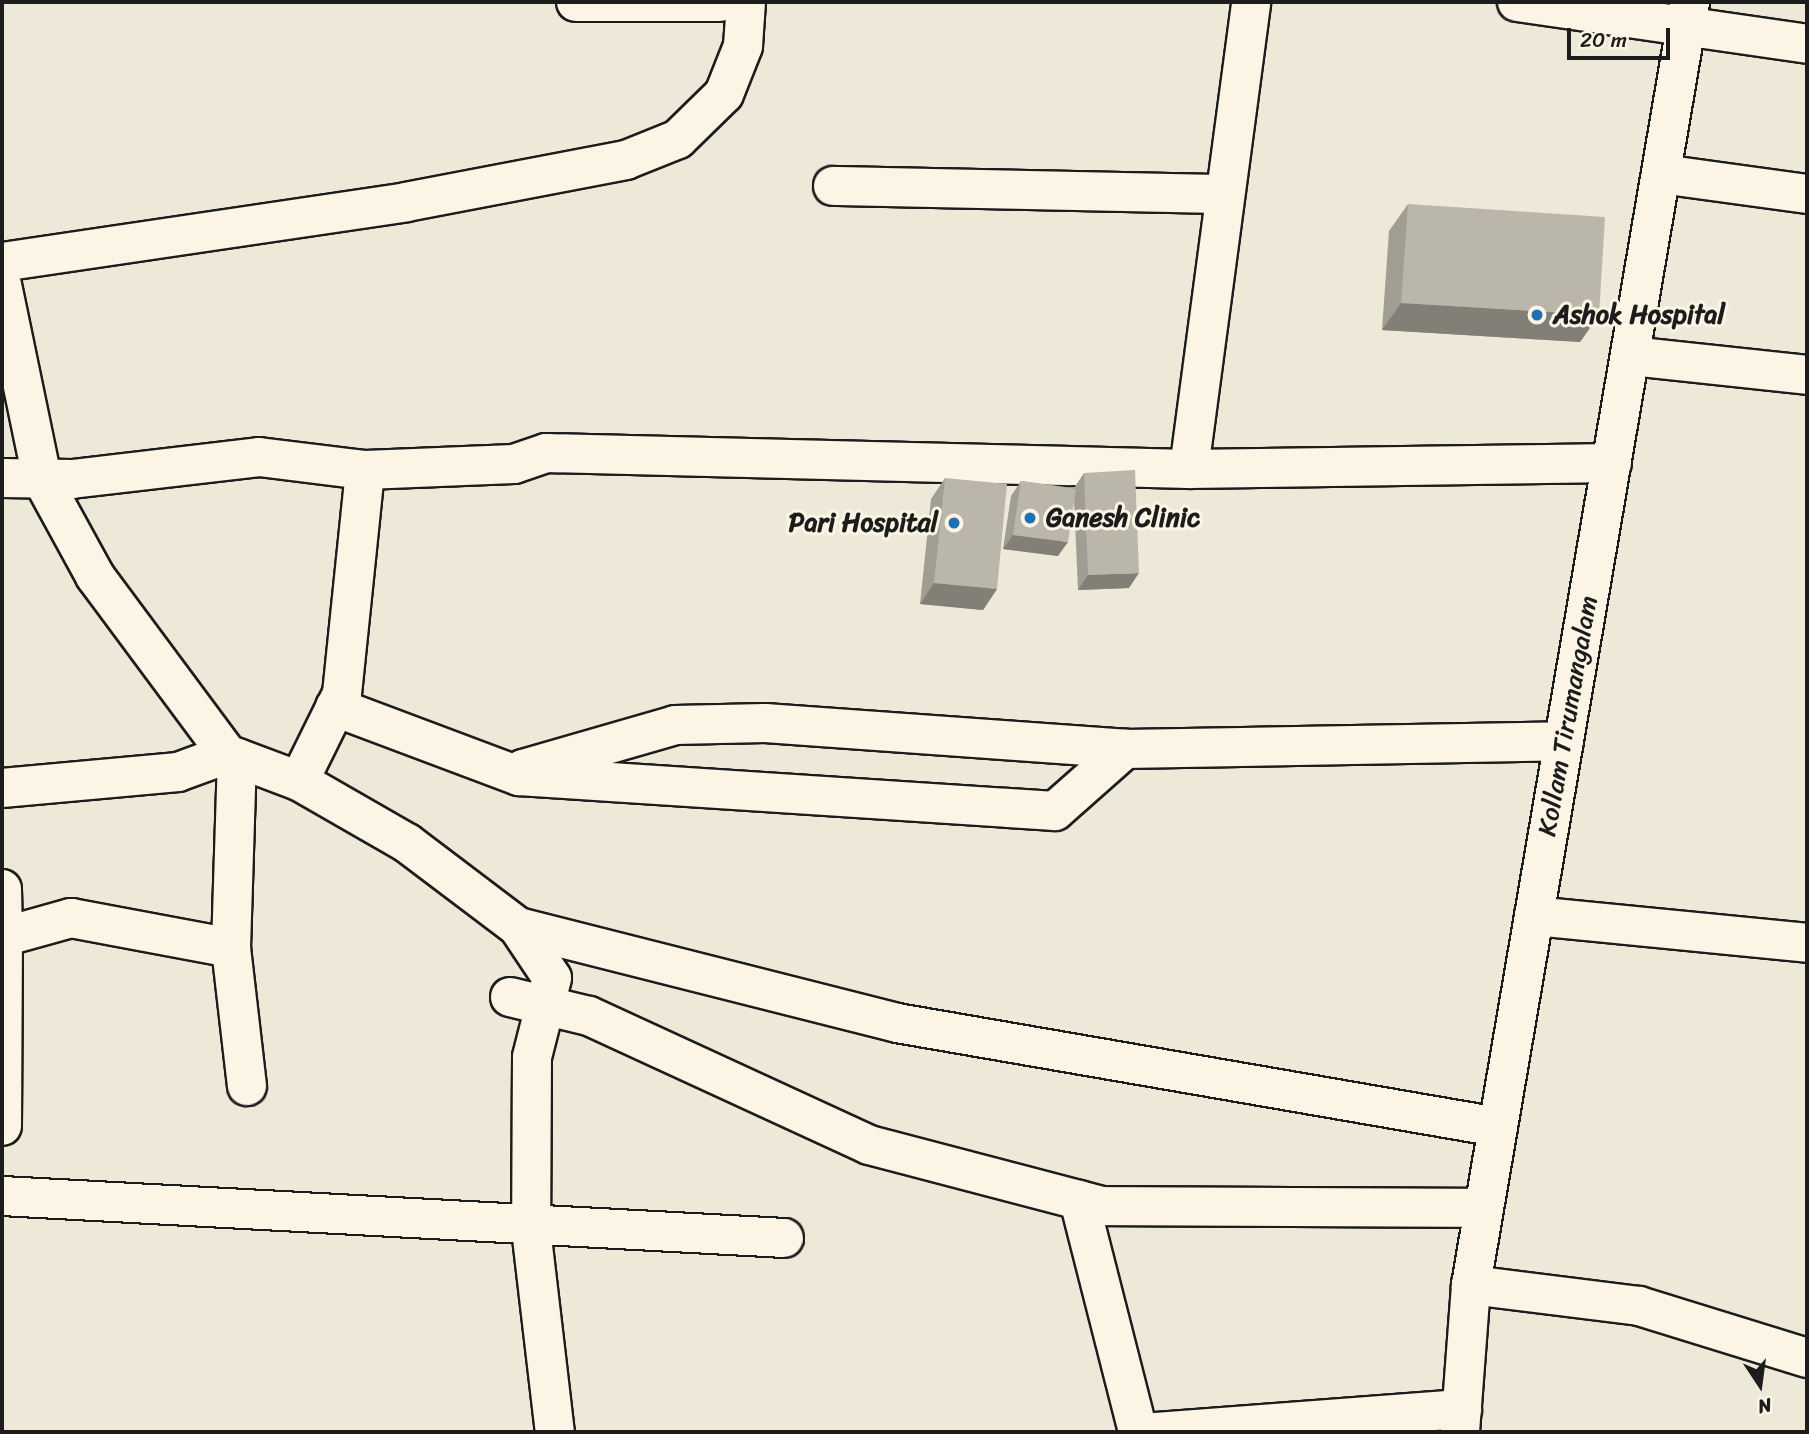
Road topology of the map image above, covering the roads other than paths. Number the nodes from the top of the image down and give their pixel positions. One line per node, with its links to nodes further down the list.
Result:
1 (576, 2): 2 (main road)
2 (720, 2)
3 (746, 2): 12 (main road)
4 (1251, 2): 10 (main road)
5 (1517, 2): 6 (main road)
6 (1689, 12): 7 (main road); 8 (main road, Kollam Tirumangalam)
7 (1807, 44)
8 (1661, 174): 11 (main road); 14 (main road, Kollam Tirumangalam)
9 (833, 186): 10 (main road)
10 (1223, 194): 17 (main road)
11 (1807, 194)
12 (2, 262)
13 (2, 285): 20 (main road)
14 (1630, 356): 15 (main road); 16 (main road, Kollam Tirumangalam)
15 (1807, 375)
16 (1612, 463): 17 (main road); 22 (main road, Kollam Tirumangalam)
17 (1189, 469): 18 (main road)
18 (365, 470): 20 (main road); 21 (main road)
19 (2, 478): 20 (main road)
20 (42, 479): 24 (main road)
21 (335, 707): 25 (main road); 26 (main road)
22 (1564, 741): 23 (main road); 29 (main road, Kollam Tirumangalam)
23 (1125, 749): 25 (main road); 25 (main road)
24 (232, 756): 26 (main road); 27 (main road); 33 (main road)
25 (519, 776)
26 (299, 781): 30 (main road)
27 (2, 788)
28 (2, 889): 31 (main road)
29 (1534, 916): 32 (main road); 37 (main road, Kollam Tirumangalam)
30 (518, 927): 34 (main road); 37 (main road)
31 (4, 937): 33 (main road); 36 (main road)
32 (1807, 943)
33 (232, 948): 35 (main road)
34 (528, 1002): 39 (main road); 41 (main road)
35 (247, 1086)
36 (2, 1126)
37 (1498, 1126): 40 (main road, Kollam Tirumangalam)
38 (2, 1196): 41 (main road)
39 (1079, 1200): 40 (main road); 47 (main road)
40 (1484, 1208): 43 (main road, Kollam Tirumangalam)
41 (531, 1228): 42 (main road); 46 (main road)
42 (784, 1238)
43 (1471, 1285): 44 (main road); 45 (main road, Kollam Tirumangalam)
44 (1807, 1358)
45 (1461, 1420): 48 (main road)
46 (555, 1432)
47 (1138, 1432)
48 (1155, 1432)

